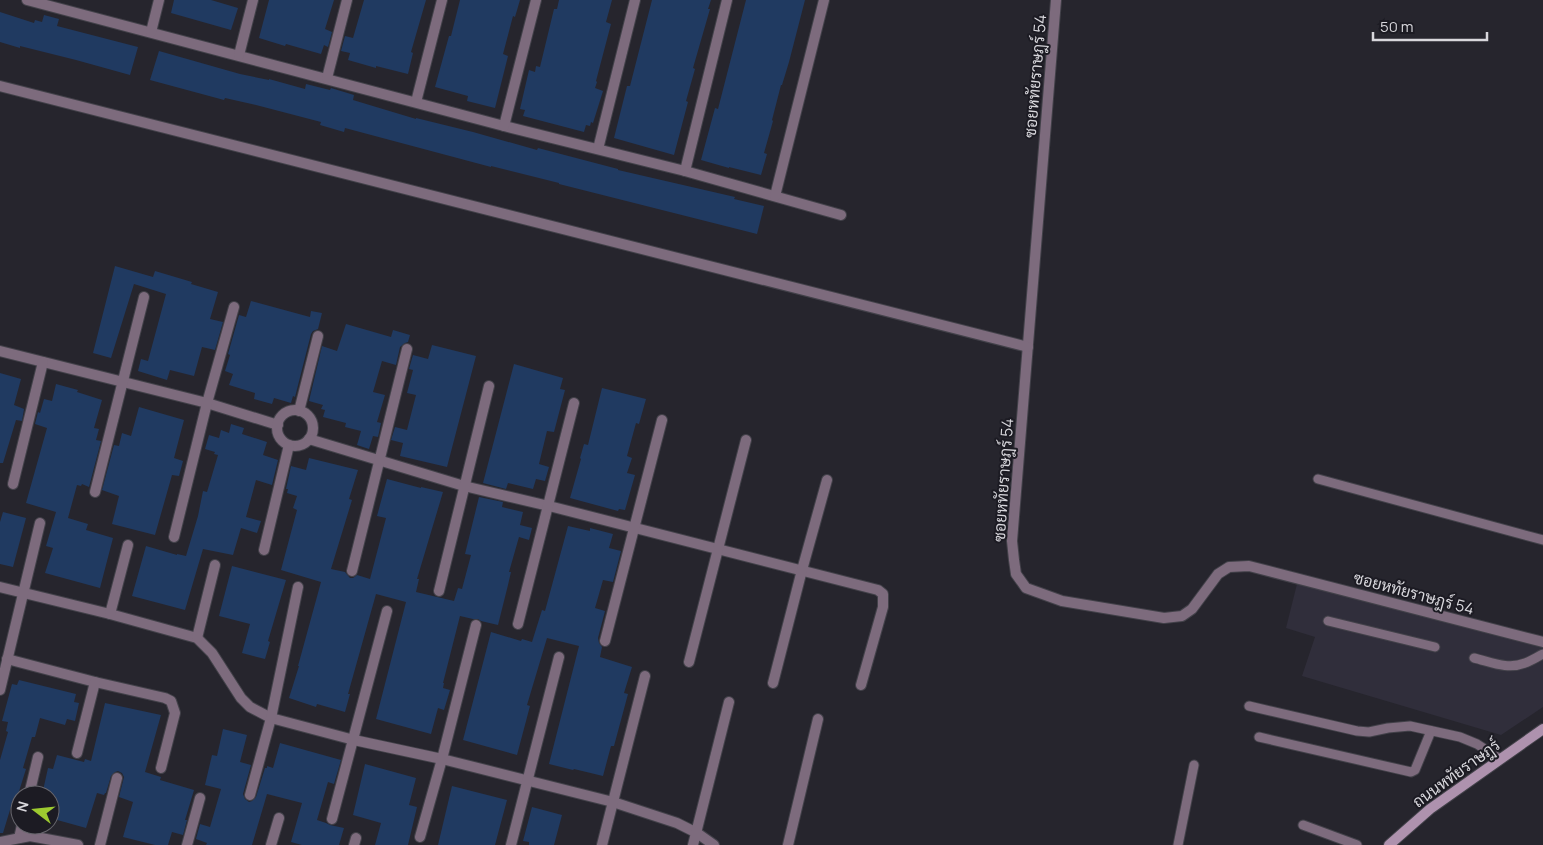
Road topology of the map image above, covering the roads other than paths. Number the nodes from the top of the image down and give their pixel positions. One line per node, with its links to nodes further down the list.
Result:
1 (27, 0): 11 (street)
2 (160, 0): 12 (street)
3 (253, 0): 13 (street)
4 (347, 0): 14 (street)
5 (442, 0): 16 (street)
6 (536, 0): 17 (street)
7 (635, 0): 18 (street)
8 (727, 0): 19 (street)
9 (824, 0): 20 (street)
10 (1056, 0): 25 (street, ซอยหทัยราษฎร์ 54)
11 (63, 4): 12 (street)
12 (151, 32): 13 (street)
13 (239, 56): 14 (street)
14 (327, 78): 16 (street)
15 (0, 86): 25 (street)
16 (416, 102): 17 (street)
17 (504, 126): 18 (street)
18 (598, 149): 19 (street)
19 (685, 171): 20 (street)
20 (775, 196): 21 (street)
21 (841, 215)
22 (144, 297): 29 (street)
23 (234, 307): 31 (street)
24 (318, 336): 33 (street)
25 (1028, 347): 67 (street, ซอยหทัยราษฎร์ 54)
26 (407, 349): 39 (street)
27 (0, 352): 28 (street)
28 (43, 362): 29 (street); 42 (street)
29 (122, 382): 31 (street); 44 (street)
30 (489, 386): 43 (street)
31 (207, 403): 35 (street); 48 (street)
32 (574, 403): 45 (street)
33 (299, 411): 35 (street); 36 (street)
34 (662, 420): 47 (street)
35 (278, 425): 38 (street)
36 (309, 439): 38 (street); 39 (street)
37 (746, 440): 51 (street)
38 (289, 445): 52 (street)
39 (378, 461): 43 (street); 55 (street)
40 (1318, 478): 49 (lane)
41 (827, 480): 54 (street)
42 (12, 484)
43 (464, 486): 45 (street); 58 (street)
44 (95, 492)
45 (549, 506): 47 (street); 63 (street)
46 (40, 523): 59 (street)
47 (634, 528): 51 (street); 66 (street)
48 (174, 537)
49 (1543, 540)
50 (128, 545): 61 (street)
51 (718, 549): 54 (street); 73 (street)
52 (264, 550)
53 (215, 565): 65 (street)
54 (802, 570): 76 (street); 77 (street)
55 (352, 571)
56 (0, 587): 59 (street)
57 (298, 587): 81 (street)
58 (439, 592)
59 (22, 593): 61 (street); 72 (street)
60 (388, 611): 86 (street)
61 (110, 614): 65 (street)
62 (1328, 621): 68 (lane)
63 (518, 624)
64 (476, 625): 89 (street)
65 (197, 638): 81 (street)
66 (605, 641)
67 (1543, 642)
68 (1435, 647)
69 (1543, 654): 71 (lane)
70 (559, 657): 94 (street)
71 (1474, 658)
72 (7, 659): 75 (street); 78 (street)
73 (689, 662)
74 (645, 676): 98 (street)
75 (95, 682): 87 (street); 92 (street)
76 (773, 683)
77 (861, 685)
78 (0, 690)
79 (730, 702): 102 (street)
80 (1249, 706): 84 (lane)
81 (271, 718): 86 (street); 96 (street)
82 (818, 719): 115 (street)
83 (1543, 730): 90 (main road, ถนนหทัยราษฎร์)
84 (1431, 731): 85 (lane); 90 (lane)
85 (1259, 737)
86 (354, 740): 89 (street); 100 (street)
87 (77, 753)
88 (38, 757): 95 (street)
89 (442, 759): 94 (street); 104 (street)
90 (1500, 759): 118 (main road, ถนนหทัยราษฎร์)
91 (1194, 765): 116 (lane)
92 (161, 768)
93 (117, 778): 108 (street)
94 (528, 781): 98 (street); 111 (street)
95 (31, 785)
96 (250, 795)
97 (200, 798): 109 (street)
98 (613, 802): 102 (street); 112 (street)
99 (279, 818): 110 (street)
100 (332, 819)
101 (1303, 825): 117 (lane)
102 (697, 833): 113 (street); 114 (street)
103 (20, 835): 105 (street)
104 (420, 837)
105 (19, 838): 106 (street); 107 (street)
106 (0, 842)
107 (78, 845)
108 (100, 845)
109 (187, 845)
110 (271, 845)
111 (511, 845)
112 (602, 845)
113 (694, 845)
114 (714, 845)
115 (788, 845)
116 (1178, 845)
117 (1357, 845)
118 (1389, 845)

